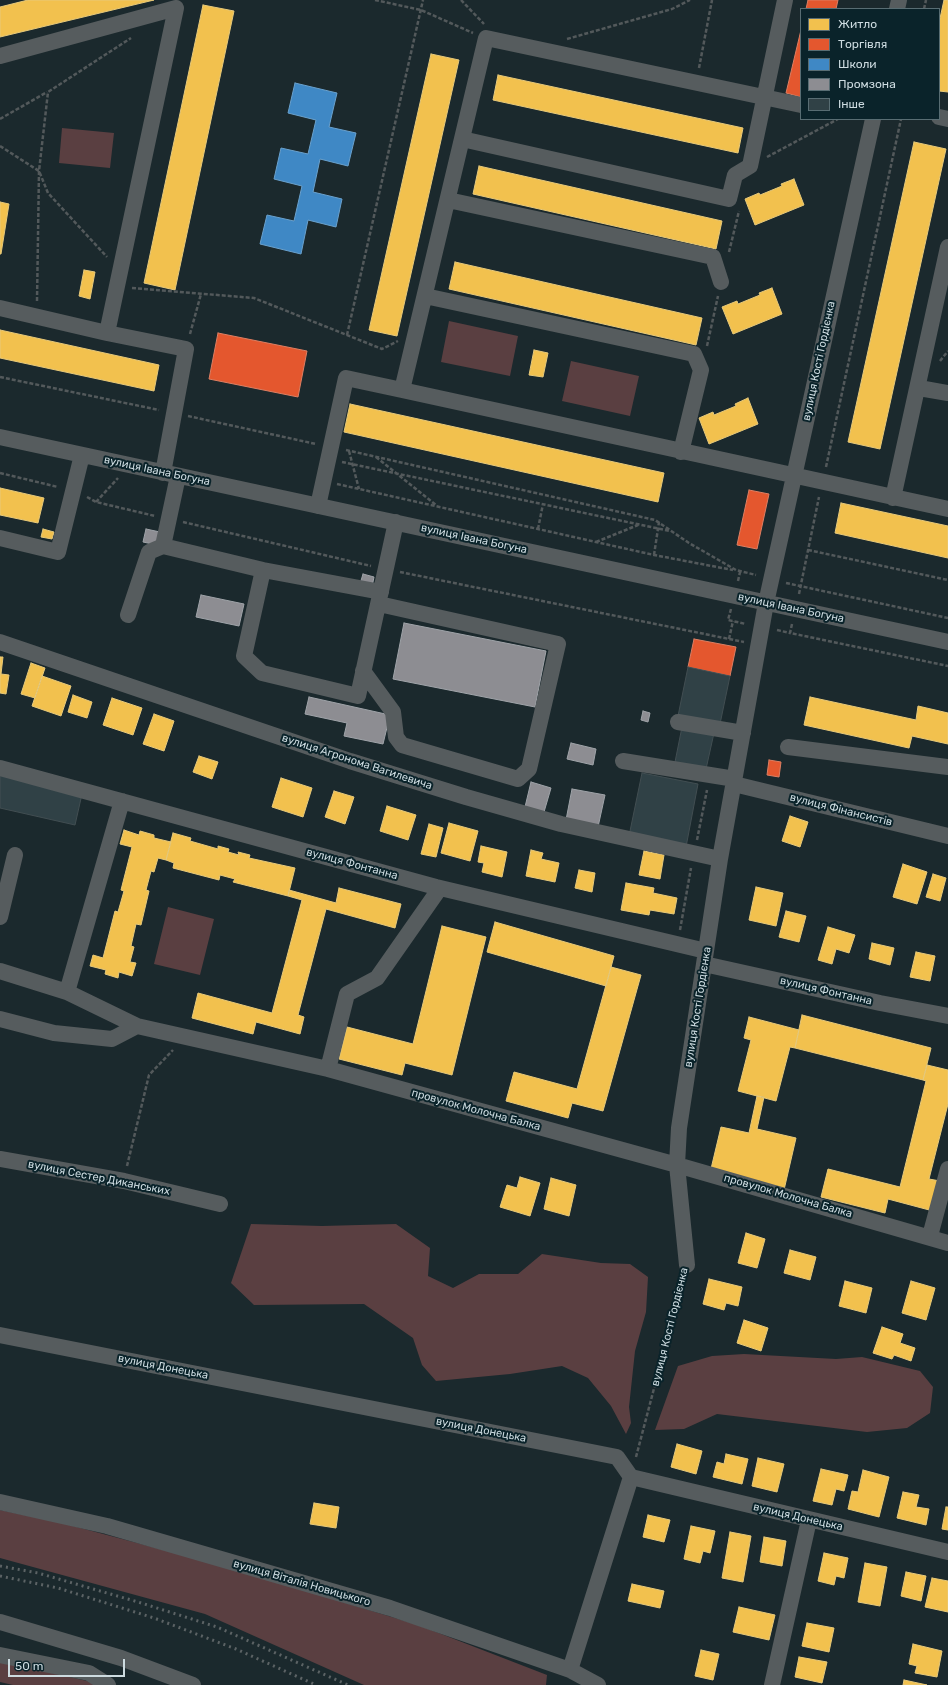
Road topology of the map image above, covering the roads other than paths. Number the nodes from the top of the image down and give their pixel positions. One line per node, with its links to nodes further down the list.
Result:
1 (785, 0): 3 (street)
2 (0, 56): 12 (street)
3 (764, 97): 4 (street); 6 (street); 6 (street)
4 (800, 105)
5 (871, 120): 20 (street, вулиця Кості Гордієнка)
6 (462, 139): 7 (street)
7 (448, 200): 9 (street); 10 (street)
8 (948, 252): 13 (street)
9 (722, 282)
10 (425, 296): 14 (street); 17 (street)
11 (0, 308): 12 (street)
12 (107, 333): 19 (street)
13 (919, 388): 15 (street); 21 (street)
14 (402, 390): 17 (street); 22 (street)
15 (948, 393)
16 (0, 437): 18 (street, вулиця Івана Богуна)
17 (681, 452): 20 (street)
18 (82, 455): 19 (street, вулиця Івана Богуна); 25 (street)
19 (170, 474): 22 (street, вулиця Івана Богуна); 26 (street)
20 (794, 477): 21 (street); 29 (street, вулиця Кості Гордієнка)
21 (893, 498): 23 (street)
22 (318, 506): 24 (street, вулиця Івана Богуна)
23 (948, 509)
24 (396, 522): 28 (street); 29 (street, вулиця Івана Богуна)
25 (0, 538)
26 (163, 546): 27 (street); 30 (street)
27 (263, 570): 28 (street); 33 (street)
28 (380, 598): 33 (street); 33 (street)
29 (766, 603): 32 (street, вулиця Івана Богуна); 35 (street, вулиця Кості Гордієнка)
30 (128, 615)
31 (0, 642): 44 (street, вулиця Агронома Вагилевича)
32 (948, 642)
33 (363, 671)
34 (678, 722): 35 (street)
35 (743, 733): 40 (street, вулиця Кості Гордієнка)
36 (788, 747): 38 (street)
37 (623, 760): 40 (street, вулиця Фінансистів)
38 (948, 767)
39 (0, 768): 41 (street, вулиця Фонтанна)
40 (734, 781): 42 (street, вулиця Фінансистів); 44 (street, вулиця Кості Гордієнка)
41 (122, 801): 45 (street, вулиця Фонтанна); 49 (street)
42 (948, 836)
43 (15, 855): 46 (street)
44 (720, 859): 47 (street, вулиця Кості Гордієнка)
45 (440, 888): 47 (street, вулиця Фонтанна); 53 (street)
46 (0, 917)
47 (705, 958): 50 (street, вулиця Фонтанна); 55 (street, вулиця Кості Гордієнка)
48 (0, 971): 49 (street, провулок Молочна Балка)
49 (67, 992): 52 (street, провулок Молочна Балка)
50 (948, 1016)
51 (0, 1019): 52 (street)
52 (137, 1026): 53 (street, провулок Молочна Балка)
53 (328, 1069): 55 (street, провулок Молочна Балка)
54 (0, 1160): 57 (street, вулиця Сестер Диканських)
55 (677, 1165): 58 (street, провулок Молочна Балка); 60 (street, вулиця Кості Гордієнка)
56 (948, 1169): 58 (street)
57 (220, 1204)
58 (930, 1236): 59 (street, провулок Молочна Балка)
59 (948, 1243)
60 (686, 1265)
61 (0, 1335): 62 (street, вулиця Донецька)
62 (631, 1477): 64 (street, вулиця Донецька); 68 (street)
63 (0, 1502): 68 (street, вулиця Віталія Новицького)
64 (809, 1520): 65 (street, вулиця Донецька); 72 (street)
65 (948, 1552)
66 (0, 1622): 70 (street)
67 (0, 1655): 69 (street)
68 (570, 1670): 71 (street, вулиця Віталія Новицького)
69 (104, 1682)
70 (193, 1685)
71 (598, 1685)
72 (772, 1685)

